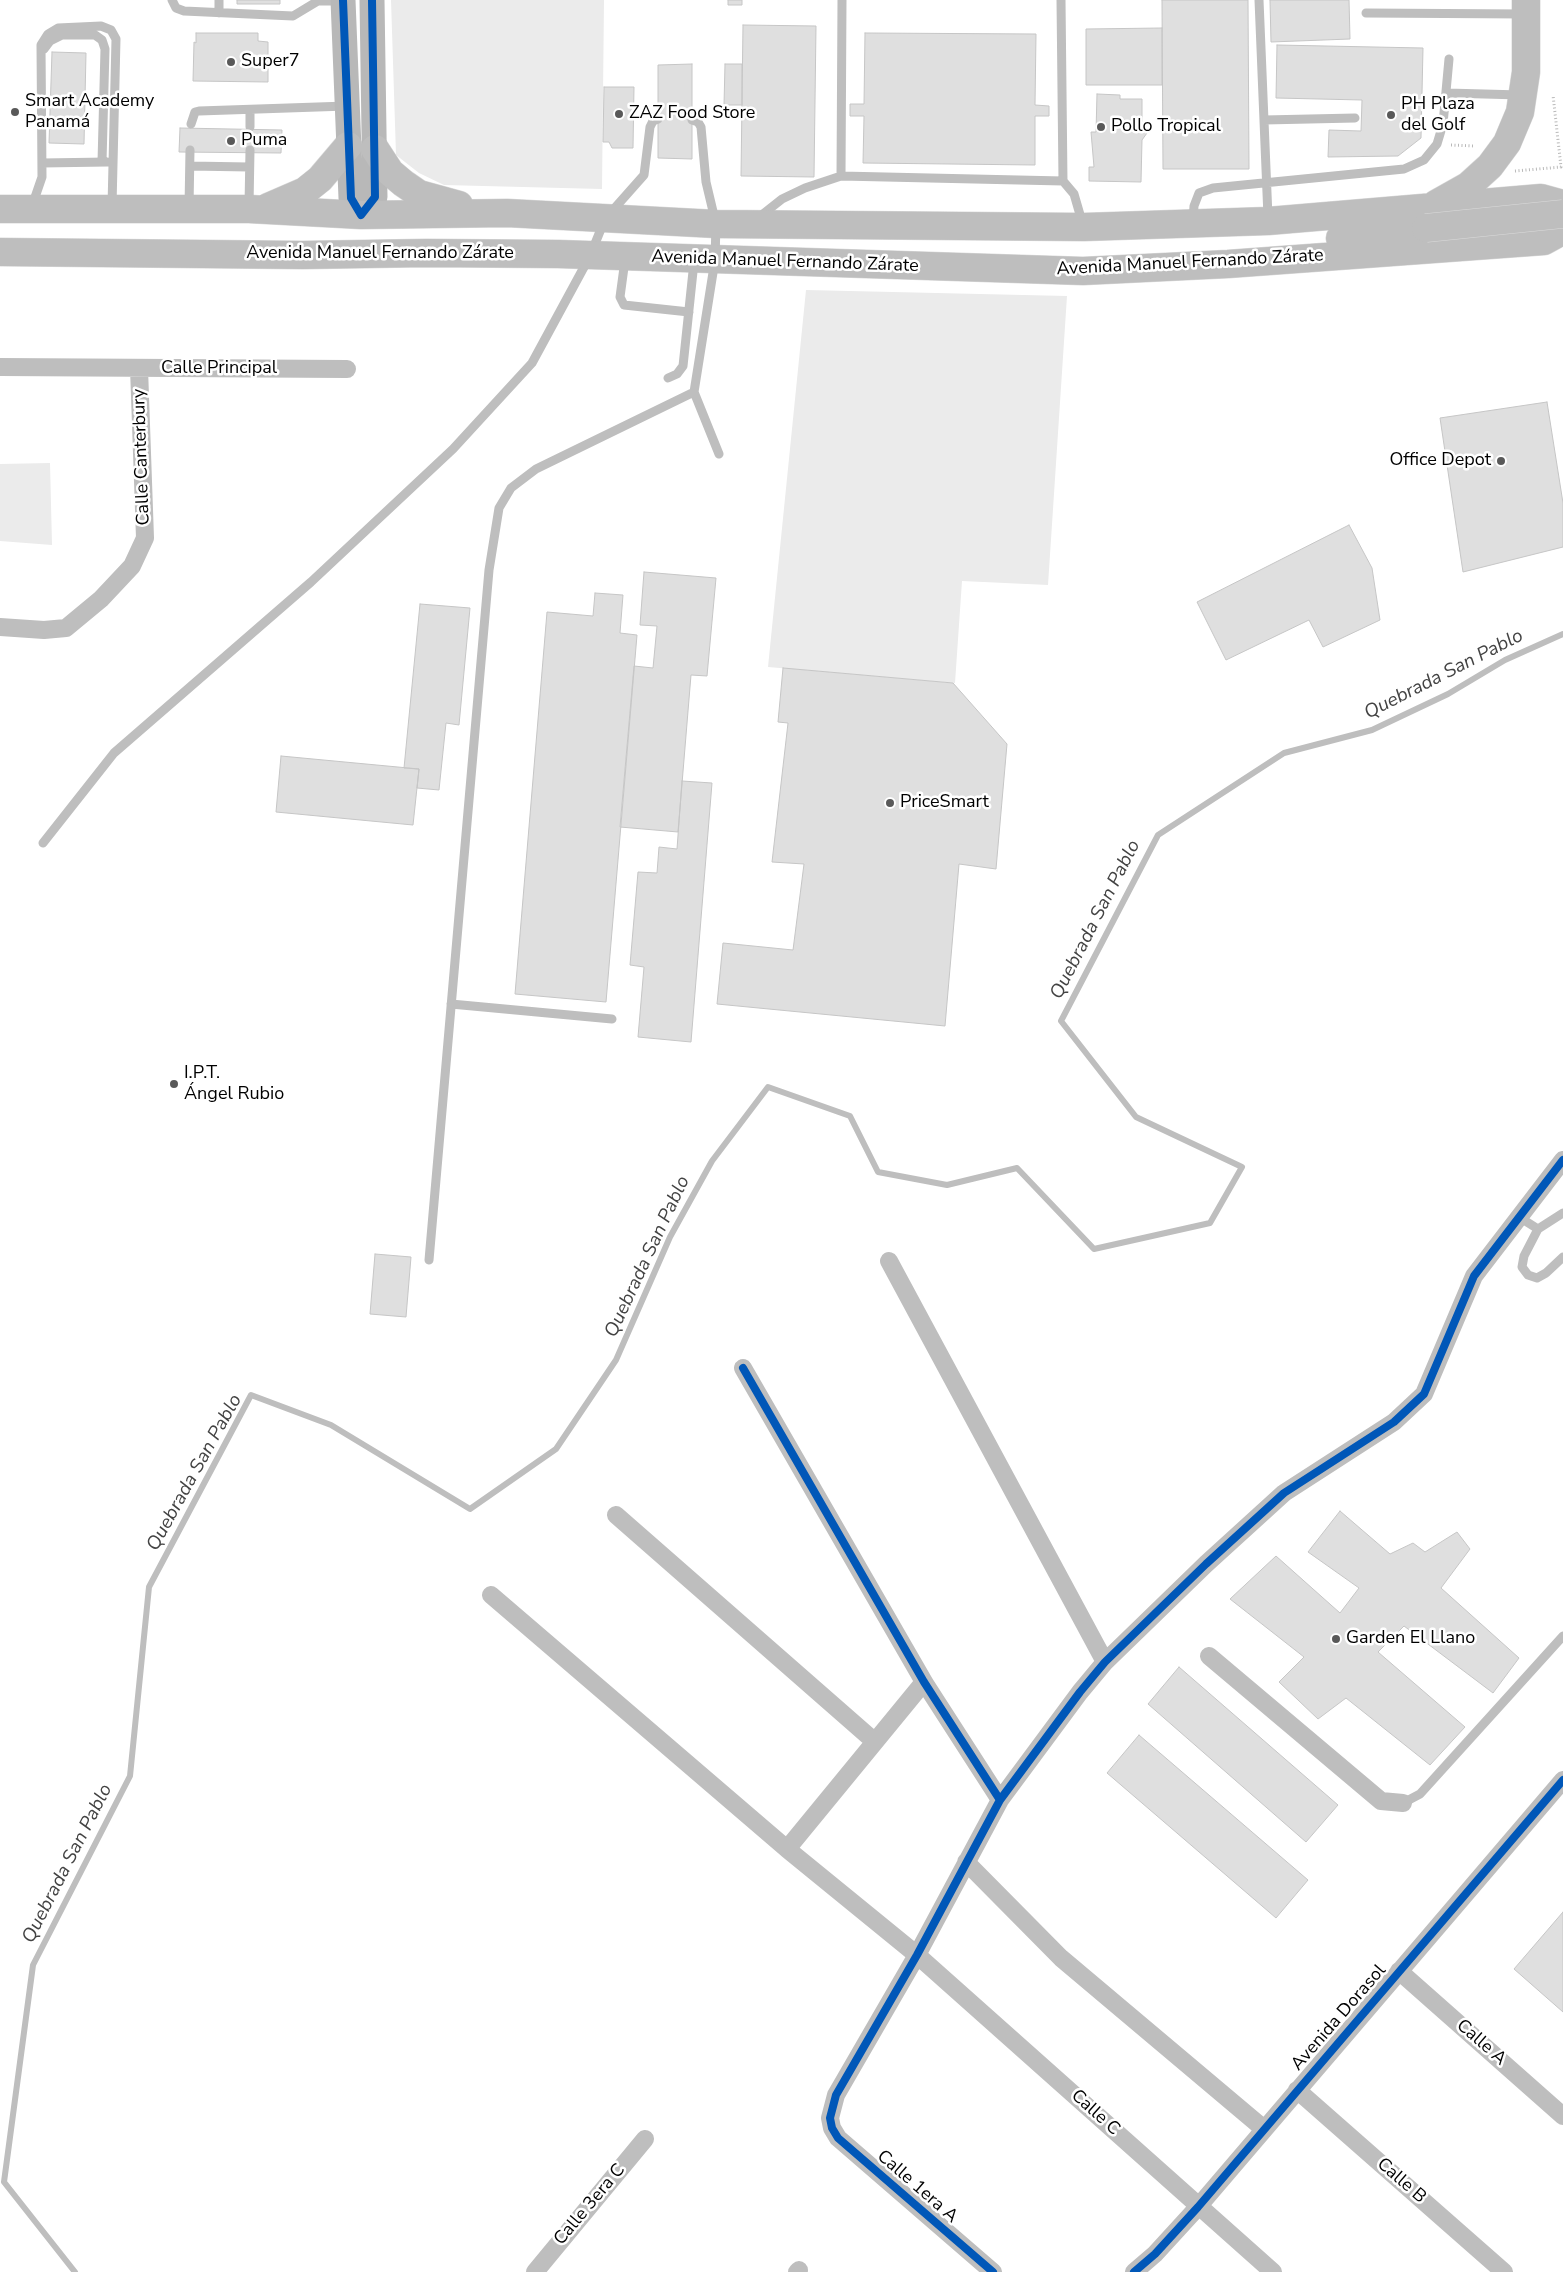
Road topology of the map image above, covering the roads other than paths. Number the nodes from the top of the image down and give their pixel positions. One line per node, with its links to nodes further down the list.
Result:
1 (172, 0): 9 (lane)
2 (219, 0): 9 (lane)
3 (372, 0): 16 (street)
4 (842, 0): 32 (lane)
5 (1062, 0): 33 (lane)
6 (1259, 0): 21 (lane)
7 (343, 1): 9 (lane); 15 (street)
8 (1526, 7): 10 (lane); 14 (main road)
9 (219, 13)
10 (1366, 13)
11 (41, 52): 27 (lane); 28 (lane); 29 (lane)
12 (1449, 59): 13 (lane)
13 (1447, 93): 14 (lane); 34 (lane)
14 (1523, 95): 44 (main road)
15 (346, 106): 16 (street); 17 (lane); 24 (street)
16 (374, 106): 24 (street)
17 (250, 111): 22 (lane); 23 (lane)
18 (1355, 118): 21 (lane)
19 (658, 120): 45 (lane)
20 (692, 120): 47 (lane)
21 (1264, 120): 34 (lane)
22 (191, 124)
23 (250, 127)
24 (362, 148): 40 (main road); 41 (main road); 43 (street)
25 (190, 150): 30 (lane)
26 (250, 150): 31 (lane)
27 (102, 162): 28 (lane); 29 (lane)
28 (113, 162): 38 (lane)
29 (42, 163): 37 (lane)
30 (190, 166): 31 (lane); 39 (lane)
31 (249, 167): 40 (lane)
32 (841, 176): 33 (lane); 48 (lane)
33 (1063, 181): 50 (lane)
34 (1266, 183): 46 (lane); 49 (lane)
35 (1563, 208): 44 (main road, Avenida Manuel Fernando Zárate)
36 (0, 209): 37 (main road, Avenida Manuel Fernando Zárate)
37 (31, 209): 38 (main road, Avenida Manuel Fernando Zárate)
38 (112, 209): 39 (main road, Avenida Manuel Fernando Zárate)
39 (189, 209): 40 (main road, Avenida Manuel Fernando Zárate)
40 (254, 210): 43 (main road, Avenida Manuel Fernando Zárate)
41 (508, 213): 43 (main road, Avenida Manuel Fernando Zárate); 45 (main road, Avenida Manuel Fernando Zárate)
42 (1563, 214): 44 (main road, bridge)
43 (361, 215): 53 (main road); 54 (main road)
44 (1427, 218): 46 (main road, Avenida Manuel Fernando Zárate); 58 (main road)
45 (605, 219): 47 (main road, Avenida Manuel Fernando Zárate); 55 (lane)
46 (1268, 222): 49 (main road, Avenida Manuel Fernando Zárate)
47 (716, 224): 48 (main road, Avenida Manuel Fernando Zárate); 57 (lane)
48 (750, 224): 50 (main road, Avenida Manuel Fernando Zárate)
49 (1193, 225): 50 (main road, Avenida Manuel Fernando Zárate)
50 (1084, 227): 59 (main road)
51 (1557, 240): 58 (main road, Avenida Manuel Fernando Zárate)
52 (0, 252): 54 (main road, Avenida Manuel Fernando Zárate)
53 (426, 252): 54 (main road, Avenida Manuel Fernando Zárate); 55 (main road, Avenida Manuel Fernando Zárate)
54 (303, 255)
55 (590, 256): 56 (main road, Avenida Manuel Fernando Zárate); 68 (lane)
56 (625, 258): 57 (main road, Avenida Manuel Fernando Zárate); 60 (lane)
57 (705, 260): 59 (main road, Avenida Manuel Fernando Zárate); 60 (lane); 65 (lane)
58 (1228, 264): 59 (main road, Avenida Manuel Fernando Zárate)
59 (1083, 270)
60 (689, 312): 64 (lane)
61 (0, 367): 62 (street, Calle Principal)
62 (140, 368): 63 (street, Calle Principal); 67 (street, Calle Canterbury)
63 (347, 369)
64 (668, 378)
65 (694, 392): 66 (lane); 69 (lane)
66 (719, 454)
67 (0, 626)
68 (43, 844)
69 (451, 1004): 70 (lane); 76 (lane)
70 (612, 1019)
71 (1563, 1160): 73 (street)
72 (1563, 1213): 74 (lane)
73 (1519, 1217): 74 (lane); 83 (street)
74 (1538, 1229): 75 (lane)
75 (1563, 1257)
76 (429, 1260)
77 (889, 1261): 83 (street)
78 (743, 1368): 84 (street)
79 (616, 1515): 85 (street)
80 (491, 1595): 89 (street, Calle C)
81 (1563, 1636): 88 (lane)
82 (1209, 1656): 88 (street)
83 (1105, 1662): 87 (street)
84 (924, 1682): 85 (street); 87 (street)
85 (874, 1741): 89 (street)
86 (1563, 1780): 92 (street, Avenida Dorasol)
87 (1000, 1800): 90 (street)
88 (1403, 1803)
89 (787, 1849): 91 (street, Calle C)
90 (966, 1862): 91 (street); 95 (street)
91 (917, 1955): 97 (street, Calle C); 99 (street, Calle 1era A)
92 (1399, 1971): 93 (street, Avenida Dorasol); 94 (street, Calle A)
93 (1297, 2090): 95 (street, Avenida Dorasol); 102 (street, Calle B)
94 (1563, 2116)
95 (1264, 2129): 97 (street, Avenida Dorasol)
96 (645, 2139): 98 (street, Calle 3era C)
97 (1198, 2207): 100 (street, Avenida Dorasol); 101 (street, Calle C)
98 (535, 2272)
99 (993, 2272)
100 (1134, 2272)
101 (1273, 2272)
102 (1504, 2272)

